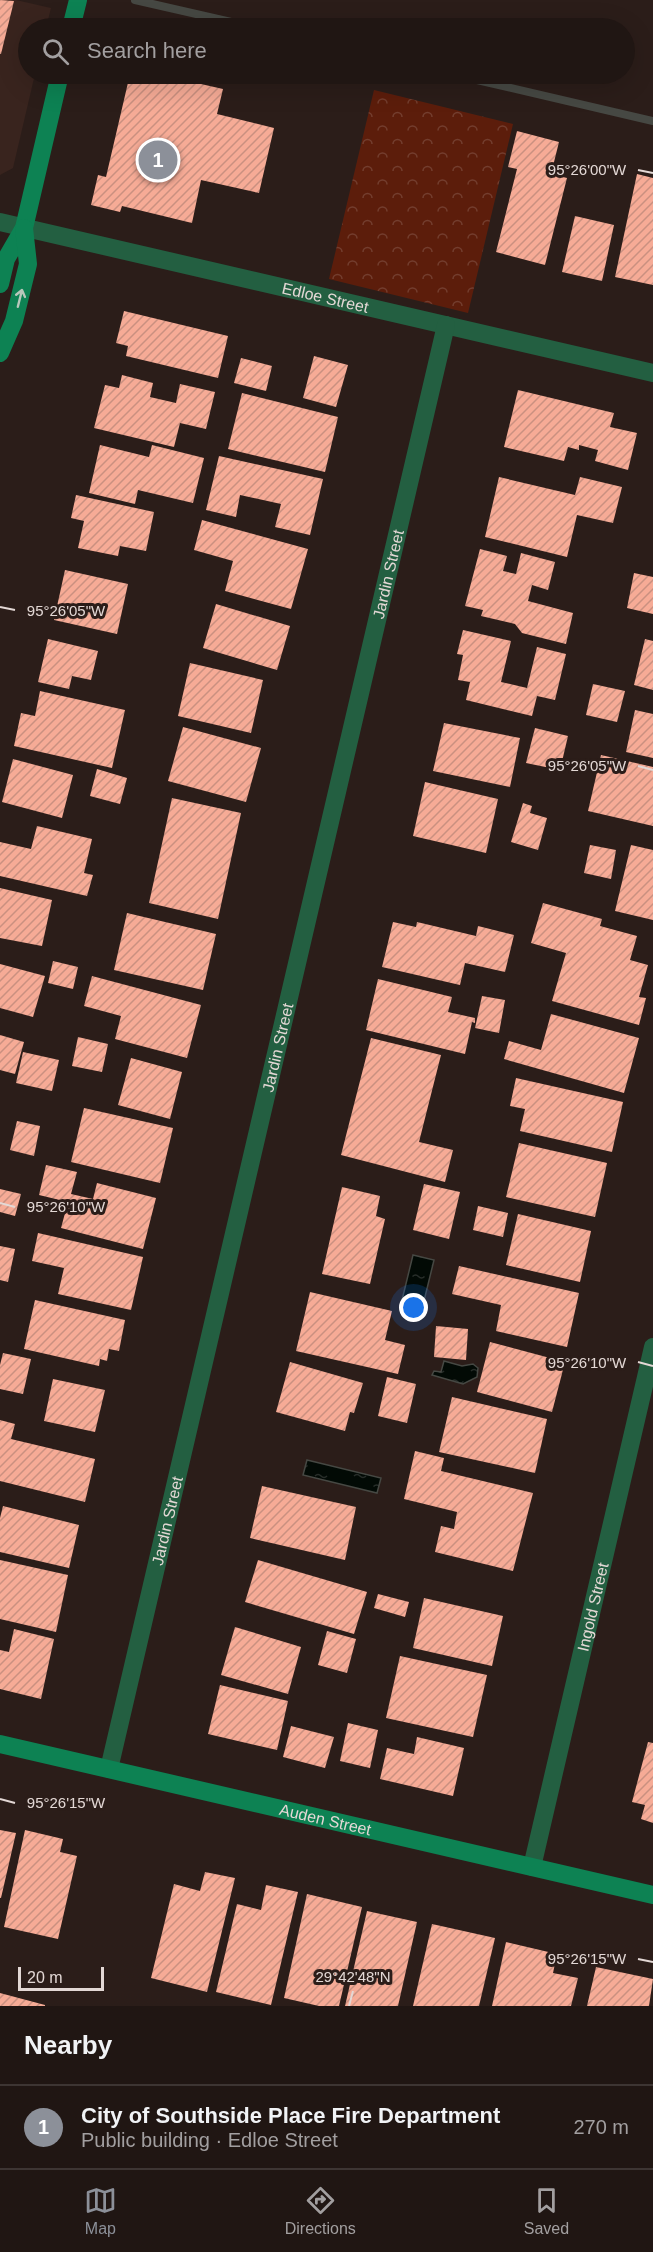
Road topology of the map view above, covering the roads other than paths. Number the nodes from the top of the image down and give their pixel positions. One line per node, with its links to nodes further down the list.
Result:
1 (58, 84): 3 (street)
2 (0, 222): 3 (street, Edloe Street)
3 (24, 228): 4 (street); 5 (street, Edloe Street); 6 (street, one-way to 3)
4 (0, 284)
5 (446, 325): 7 (street, Edloe Street); 10 (street, Jardin Street)
6 (0, 353)
7 (653, 374)
8 (653, 1347): 11 (street, Ingold Street)
9 (0, 1744): 10 (street, Auden Street)
10 (109, 1769): 11 (street, Auden Street)
11 (532, 1867): 12 (street, Auden Street)
12 (653, 1895)

